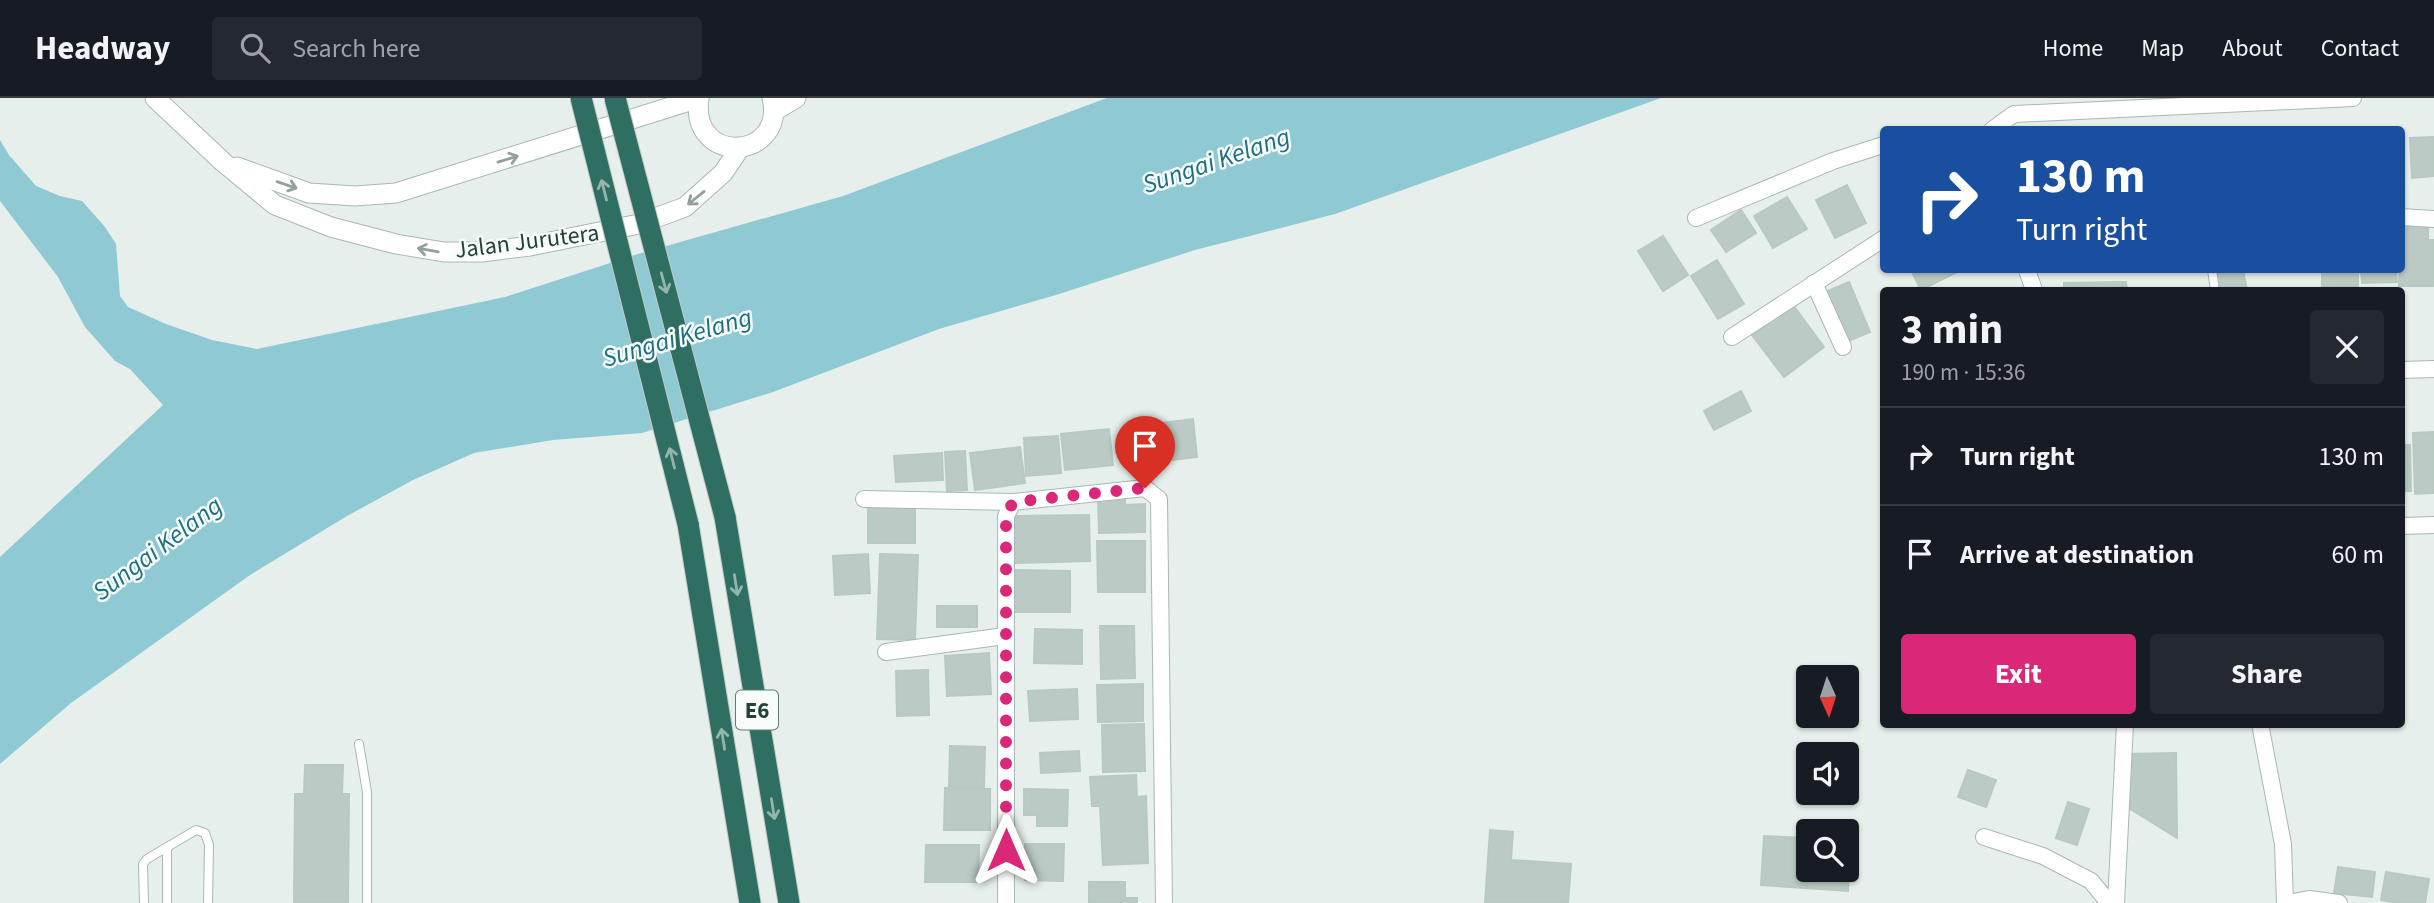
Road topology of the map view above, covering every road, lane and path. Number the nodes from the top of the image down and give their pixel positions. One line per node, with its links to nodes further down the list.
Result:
1 (155, 98): 11 (street, Jalan Jurutera)
2 (581, 98): 36 (highway, E6, one-way to 2, bridge)
3 (615, 98): 37 (highway, E6, one-way to 37, bridge)
4 (699, 98): 10 (street); 11 (street, Jalan Jurutera, one-way to 4)
5 (796, 98): 7 (street)
6 (2353, 98): 8 (street)
7 (773, 105): 10 (street)
8 (1998, 126)
9 (1880, 146): 13 (street)
10 (740, 148): 11 (street, Jalan Jurutera, one-way to 11)
11 (223, 162)
12 (2405, 217): 14 (street)
13 (1696, 218)
14 (2434, 219)
15 (1880, 241): 16 (street)
16 (1814, 283): 17 (street); 18 (street)
17 (1732, 337)
18 (1843, 347)
19 (2434, 369): 20 (street)
20 (2405, 370)
21 (864, 499): 22 (street)
22 (1013, 502): 25 (street); 39 (street)
23 (2434, 525): 24 (street)
24 (2405, 526)
25 (1005, 636): 26 (street); 38 (street)
26 (886, 652)
27 (2125, 728): 41 (street)
28 (2261, 728): 42 (street)
29 (359, 744): 35 (lane)
30 (1984, 837): 40 (street)
31 (167, 848): 32 (lane); 33 (lane); 34 (lane)
32 (144, 903)
33 (167, 903)
34 (208, 903)
35 (367, 903)
36 (750, 903)
37 (789, 903)
38 (1006, 903)
39 (1164, 903)
40 (2109, 903)
41 (2116, 903)
42 (2286, 903): 43 (street)
43 (2339, 903)

